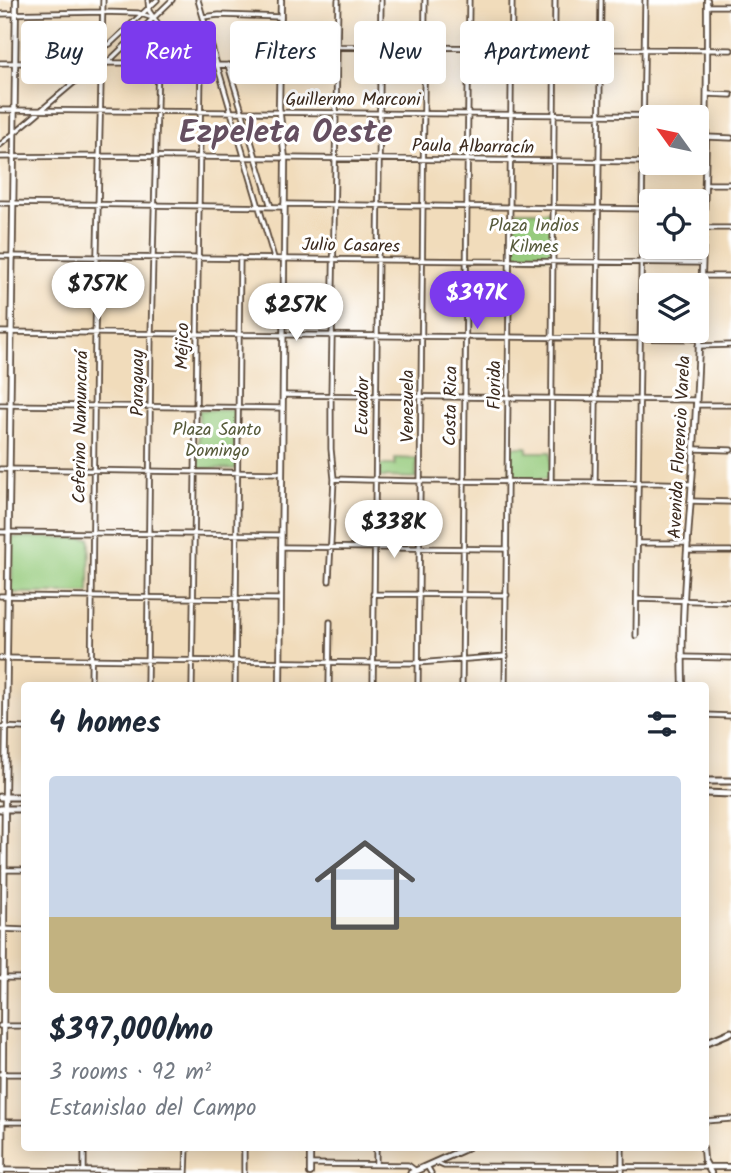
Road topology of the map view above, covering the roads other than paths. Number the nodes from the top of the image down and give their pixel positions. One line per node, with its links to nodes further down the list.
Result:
1 (16, 0): 20 (main road)
2 (103, 0): 19 (street, Ceferino Namuncurá)
3 (148, 0): 18 (street)
4 (157, 0): 18 (street)
5 (172, 0): 25 (street)
6 (198, 0): 23 (street)
7 (281, 0): 24 (main road)
8 (338, 0): 29 (street)
9 (382, 0): 30 (street, Ecuador)
10 (425, 0): 31 (street, Venezuela)
11 (469, 0): 32 (street, Costa Rica)
12 (512, 0): 33 (street, Florida)
13 (555, 0): 34 (street)
14 (601, 0): 35 (street)
15 (645, 0): 38 (street)
16 (707, 3): 17 (street); 39 (main road, Avenida Florencio Varela)
17 (731, 6)
18 (148, 8): 22 (street); 25 (street)
19 (103, 12): 20 (street); 22 (street); 26 (street, Ceferino Namuncurá)
20 (16, 13): 21 (street); 43 (main road)
21 (0, 14)
22 (142, 14): 25 (street); 36 (street)
23 (204, 17): 24 (street); 45 (street)
24 (281, 17): 28 (main road)
25 (152, 18): 27 (street); 41 (street)
26 (103, 21)
27 (156, 21)
28 (281, 21)
29 (338, 21)
30 (382, 21)
31 (425, 21)
32 (469, 21)
33 (512, 21)
34 (555, 21)
35 (601, 21)
36 (107, 45)
37 (614, 49): 38 (street)
38 (644, 49): 39 (street); 61 (street)
39 (707, 50): 40 (street); 59 (main road, Avenida Florencio Varela)
40 (731, 50)
41 (107, 59)
42 (0, 63): 43 (street)
43 (16, 63): 44 (street); 63 (main road)
44 (21, 63)
45 (217, 64): 46 (street); 69 (street)
46 (228, 65): 70 (street)
47 (74, 84): 64 (street)
48 (102, 84): 65 (street, Ceferino Namuncurá)
49 (156, 84): 67 (street, Paraguay)
50 (200, 84): 68 (street, Méjico)
51 (279, 84): 71 (main road)
52 (337, 84): 72 (street)
53 (380, 84): 73 (street, Ecuador)
54 (424, 84): 74 (street, Venezuela)
55 (468, 84): 75 (street, Costa Rica)
56 (511, 84): 76 (street, Florida)
57 (555, 84): 77 (street)
58 (599, 84): 78 (street)
59 (707, 94): 60 (street); 62 (main road, Avenida Florencio Varela)
60 (731, 94)
61 (643, 105)
62 (706, 105)
63 (15, 109): 64 (street, Guillermo Marconi); 66 (street, Guillermo Marconi); 80 (main road)
64 (44, 109): 65 (street, Guillermo Marconi); 80 (street)
65 (100, 109): 67 (street, Guillermo Marconi); 85 (street, Ceferino Namuncurá)
66 (0, 110)
67 (155, 110): 68 (street, Guillermo Marconi); 86 (street, Paraguay)
68 (200, 111): 69 (street, Guillermo Marconi); 88 (street, Méjico)
69 (230, 111): 70 (street, Guillermo Marconi); 89 (street)
70 (243, 112): 71 (street, Guillermo Marconi); 92 (street)
71 (279, 112): 72 (street, Guillermo Marconi); 93 (main road)
72 (336, 113): 73 (street, Guillermo Marconi); 90 (street)
73 (380, 113): 74 (street, Guillermo Marconi); 91 (street, Ecuador)
74 (424, 113): 75 (street, Guillermo Marconi); 94 (street, Venezuela)
75 (468, 113): 76 (street, Guillermo Marconi); 95 (street, Costa Rica)
76 (510, 114): 77 (street, Guillermo Marconi); 96 (street, Florida)
77 (555, 115): 78 (street, Guillermo Marconi); 97 (street)
78 (598, 116): 79 (street, Guillermo Marconi); 98 (street)
79 (639, 116)
80 (14, 133): 83 (street); 84 (main road)
81 (709, 137): 82 (street)
82 (731, 138)
83 (0, 145)
84 (13, 156): 85 (street, Paula Albarracín); 87 (street, Paula Albarracín); 105 (main road)
85 (100, 156): 86 (street, Paula Albarracín); 106 (street, Ceferino Namuncurá)
86 (155, 156): 88 (street, Paula Albarracín); 107 (street, Paraguay)
87 (0, 157)
88 (199, 158): 89 (street, Paula Albarracín); 108 (street, Méjico)
89 (245, 158): 92 (street, Paula Albarracín); 110 (street)
90 (335, 158): 91 (street, Paula Albarracín); 93 (street, Paula Albarracín); 109 (street)
91 (379, 158): 94 (street, Paula Albarracín); 112 (street, Ecuador)
92 (257, 159): 93 (street, Paula Albarracín); 115 (street)
93 (285, 159): 111 (main road)
94 (424, 159): 95 (street, Paula Albarracín); 113 (street, Venezuela)
95 (467, 160): 96 (street, Paula Albarracín); 114 (street, Costa Rica)
96 (511, 161): 97 (street, Paula Albarracín); 116 (street, Florida)
97 (555, 161): 98 (street, Paula Albarracín); 117 (street)
98 (598, 162): 99 (street, Paula Albarracín); 118 (street)
99 (639, 162)
100 (705, 175): 101 (main road, Avenida Florencio Varela)
101 (705, 184): 102 (street); 103 (main road, Avenida Florencio Varela)
102 (731, 184)
103 (705, 189)
104 (0, 203): 105 (street)
105 (13, 203): 106 (street); 123 (main road)
106 (100, 203): 107 (street); 124 (street, Ceferino Namuncurá)
107 (155, 204): 108 (street); 125 (street, Paraguay)
108 (199, 205): 110 (street); 126 (street, Méjico)
109 (335, 205): 111 (street); 112 (street); 130 (street)
110 (259, 206): 115 (street); 128 (street)
111 (284, 206): 115 (street); 129 (main road)
112 (378, 206): 113 (street); 131 (street, Ecuador)
113 (422, 206): 114 (street); 134 (street, Venezuela)
114 (467, 206): 116 (street); 135 (street, Costa Rica)
115 (271, 207)
116 (510, 207): 117 (street); 136 (street, Florida)
117 (554, 207): 118 (street); 137 (street)
118 (597, 208): 119 (street); 138 (street)
119 (639, 209)
120 (709, 228): 121 (street)
121 (731, 228)
122 (0, 256): 123 (street, Julio Casares)
123 (13, 256): 124 (street, Julio Casares); 146 (main road)
124 (97, 257): 125 (street, Julio Casares); 147 (street, Ceferino Namuncurá)
125 (153, 257): 126 (street, Julio Casares); 148 (street, Paraguay)
126 (197, 257): 127 (street, Julio Casares); 149 (street, Méjico)
127 (240, 258): 128 (street, Julio Casares); 150 (street)
128 (274, 258): 129 (street, Julio Casares)
129 (284, 258): 130 (street, Julio Casares); 151 (main road)
130 (334, 259): 131 (street, Julio Casares); 152 (street)
131 (378, 259): 134 (street, Julio Casares); 153 (street, Ecuador)
132 (641, 259): 140 (street)
133 (702, 259): 139 (main road, Avenida Florencio Varela)
134 (422, 260): 135 (street, Julio Casares); 154 (street, Venezuela)
135 (466, 260): 136 (street, Julio Casares); 155 (street, Costa Rica)
136 (509, 262): 137 (street, Julio Casares); 156 (street, Florida)
137 (552, 262): 138 (street, Julio Casares); 157 (street)
138 (597, 263): 140 (street, Julio Casares); 158 (street)
139 (702, 263): 140 (street, Julio Casares); 142 (main road, Avenida Florencio Varela)
140 (641, 264): 141 (street)
141 (641, 273)
142 (701, 273)
143 (709, 276): 144 (street)
144 (731, 276)
145 (0, 331): 146 (street)
146 (12, 332): 147 (street); 174 (main road)
147 (95, 334): 148 (street); 176 (street, Ceferino Namuncurá)
148 (151, 334): 149 (street); 177 (street, Paraguay)
149 (196, 334): 150 (street); 178 (street, Méjico)
150 (240, 334): 151 (street); 179 (street)
151 (283, 335): 152 (street); 163 (main road)
152 (333, 336): 153 (street); 164 (street)
153 (377, 336): 154 (street); 165 (street, Ecuador)
154 (421, 337): 155 (street); 166 (street, Venezuela)
155 (465, 337): 156 (street); 167 (street, Costa Rica)
156 (508, 338): 157 (street); 168 (street, Florida)
157 (552, 338): 158 (street); 170 (street)
158 (597, 339): 159 (street); 169 (street)
159 (639, 340)
160 (640, 343): 171 (street)
161 (699, 343): 162 (street); 172 (main road, Avenida Florencio Varela)
162 (731, 345)
163 (283, 395): 164 (street); 180 (main road)
164 (331, 396): 165 (street); 190 (street)
165 (377, 396): 166 (street); 191 (street, Ecuador)
166 (421, 396): 167 (street); 193 (street, Venezuela)
167 (464, 397): 168 (street); 197 (street, Costa Rica)
168 (508, 398): 170 (street); 194 (street, Florida)
169 (596, 398): 170 (street); 171 (street); 195 (street)
170 (552, 399): 192 (street)
171 (640, 399): 172 (street); 196 (street)
172 (696, 403): 175 (street); 181 (main road, Avenida Florencio Varela)
173 (0, 405): 174 (street)
174 (11, 405): 176 (street); 184 (main road)
175 (731, 405)
176 (94, 406): 177 (street); 185 (street, Ceferino Namuncurá)
177 (151, 407): 178 (street); 186 (street, Paraguay)
178 (195, 408): 179 (street); 187 (street, Méjico)
179 (240, 408): 180 (street); 188 (street)
180 (282, 408): 189 (main road)
181 (694, 449): 182 (street); 198 (main road, Avenida Florencio Varela)
182 (731, 450)
183 (0, 469): 184 (street)
184 (10, 469): 185 (street); 202 (main road)
185 (93, 471): 186 (street); 203 (street, Ceferino Namuncurá)
186 (149, 471): 187 (street); 204 (street, Paraguay)
187 (194, 472): 188 (street); 205 (street, Méjico)
188 (239, 472): 189 (street); 206 (street)
189 (281, 473): 207 (main road)
190 (334, 479): 191 (street); 211 (street)
191 (375, 481): 193 (street); 212 (street, Ecuador)
192 (551, 481): 194 (street); 195 (street)
193 (420, 482): 197 (street); 213 (street, Venezuela)
194 (507, 482): 197 (street); 215 (street, Florida)
195 (596, 482): 196 (street)
196 (640, 482): 198 (street); 208 (street)
197 (463, 483): 214 (street, Costa Rica)
198 (691, 484): 199 (main road, Avenida Florencio Varela)
199 (690, 501): 200 (street); 209 (main road, Avenida Florencio Varela)
200 (731, 502)
201 (0, 532): 202 (street)
202 (9, 532): 203 (street); 224 (main road)
203 (92, 533): 204 (street); 225 (street, Ceferino Namuncurá)
204 (149, 534): 205 (street); 226 (street, Paraguay)
205 (194, 535): 206 (street); 227 (street, Méjico)
206 (238, 535): 207 (street); 228 (street)
207 (281, 536): 210 (main road)
208 (638, 543): 209 (street); 229 (street)
209 (688, 543): 216 (main road, Avenida Florencio Varela)
210 (281, 547): 211 (street); 230 (main road)
211 (330, 547): 212 (street); 218 (street)
212 (374, 548): 213 (street); 219 (street, Ecuador)
213 (419, 548): 214 (street); 220 (street, Venezuela)
214 (463, 548): 215 (street); 221 (street, Costa Rica)
215 (507, 549): 222 (street, Florida)
216 (688, 551): 217 (street); 231 (main road, Avenida Florencio Varela)
217 (731, 551)
218 (329, 581)
219 (373, 594): 220 (street); 247 (street, Ecuador)
220 (419, 595): 221 (street); 248 (street, Venezuela)
221 (463, 595): 222 (street); 240 (street, Costa Rica)
222 (507, 595): 235 (street, Florida)
223 (0, 596): 224 (street)
224 (9, 596): 225 (street); 238 (main road)
225 (92, 597): 226 (street); 241 (street, Ceferino Namuncurá)
226 (148, 597): 227 (street); 242 (street, Paraguay)
227 (192, 598): 228 (street); 243 (street, Méjico)
228 (237, 598): 230 (street); 244 (street)
229 (637, 599): 231 (street); 234 (street)
230 (280, 600): 245 (main road)
231 (684, 602): 232 (street); 236 (main road, Avenida Florencio Varela)
232 (731, 602)
233 (330, 622): 246 (street)
234 (636, 636)
235 (506, 656): 240 (street); 258 (street, Florida)
236 (682, 657): 239 (street); 259 (main road, Avenida Florencio Varela)
237 (0, 658): 238 (street)
238 (8, 658): 241 (street); 262 (main road)
239 (731, 658)
240 (463, 659): 248 (street); 257 (street, Costa Rica)
241 (91, 660): 242 (street); 249 (street, Ceferino Namuncurá)
242 (148, 661): 243 (street); 250 (street, Paraguay)
243 (192, 661): 244 (street); 251 (street, Méjico)
244 (236, 662): 245 (street); 252 (street)
245 (280, 663): 246 (street); 253 (main road)
246 (329, 663): 247 (street); 254 (street)
247 (373, 663): 248 (street); 255 (street, Ecuador)
248 (418, 663): 256 (street, Venezuela)
249 (90, 682)
250 (147, 682)
251 (192, 682)
252 (235, 682)
253 (280, 682)
254 (329, 682)
255 (373, 682)
256 (418, 682)
257 (462, 682)
258 (505, 682)
259 (683, 682)
260 (709, 715): 261 (street)
261 (731, 716)
262 (3, 727): 263 (street); 268 (main road)
263 (21, 727)
264 (709, 780): 265 (main road)
265 (731, 781)
266 (709, 793): 267 (main road)
267 (731, 794)
268 (2, 797): 269 (main road); 270 (main road)
269 (21, 797)
270 (2, 809): 271 (main road); 272 (main road)
271 (21, 809)
272 (4, 870): 273 (street); 274 (main road)
273 (21, 870)
274 (2, 929): 275 (street); 276 (main road)
275 (21, 930)
276 (1, 978): 277 (street); 278 (main road)
277 (21, 978)
278 (1, 1026): 279 (street); 282 (main road)
279 (21, 1026)
280 (731, 1032): 281 (main road)
281 (709, 1041)
282 (1, 1074): 283 (street); 286 (main road)
283 (21, 1074)
284 (731, 1119): 285 (street)
285 (709, 1121)
286 (1, 1122): 287 (street); 307 (main road)
287 (21, 1122)
288 (85, 1151): 308 (street)
289 (187, 1151): 310 (street)
290 (244, 1151): 311 (street)
291 (310, 1151): 298 (main road)
292 (376, 1151): 299 (street)
293 (460, 1151): 296 (main road)
294 (622, 1151): 304 (street)
295 (703, 1151): 306 (main road)
296 (453, 1154): 297 (main road); 301 (street)
297 (435, 1162): 300 (main road); 301 (street)
298 (310, 1164): 299 (street); 312 (main road)
299 (376, 1164): 309 (street)
300 (427, 1166): 309 (main road); 313 (street)
301 (454, 1166): 302 (street)
302 (514, 1166): 303 (street); 314 (street)
303 (558, 1167): 304 (street); 315 (street)
304 (622, 1167): 306 (street); 316 (street)
305 (731, 1167): 306 (main road)
306 (710, 1170)
307 (2, 1171): 308 (street)
308 (84, 1172): 310 (street)
309 (414, 1172)
310 (186, 1173)
311 (244, 1173)
312 (310, 1173)
313 (431, 1173)
314 (514, 1173)
315 (558, 1173)
316 (622, 1173)

